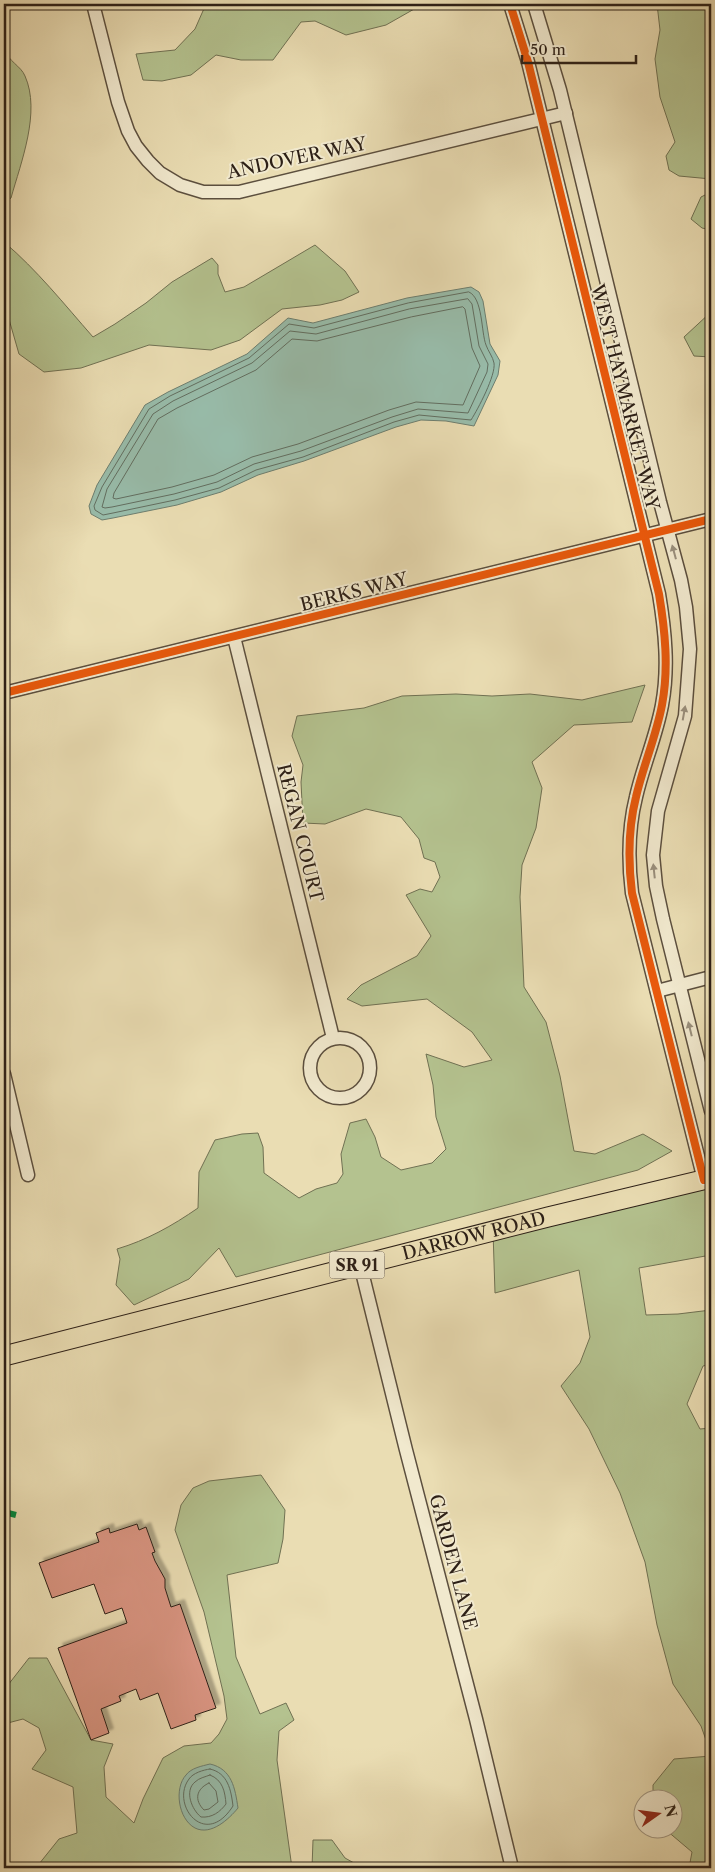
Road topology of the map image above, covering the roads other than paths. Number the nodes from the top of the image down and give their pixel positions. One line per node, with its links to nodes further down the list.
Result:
1 (93, 4): 5 (street, ANDOVER WAY)
2 (510, 4): 5 (street, WEST HAYMARKET WAY)
3 (534, 4): 4 (street, WEST HAYMARKET WAY)
4 (566, 113): 5 (street, ANDOVER WAY); 7 (street, WEST HAYMARKET WAY)
5 (542, 119): 8 (street, WEST HAYMARKET WAY)
6 (711, 520): 7 (street, BERKS WAY)
7 (668, 530): 8 (street, BERKS WAY); 12 (street, WEST HAYMARKET WAY, one-way to 7)
8 (643, 536): 9 (street, BERKS WAY); 13 (street, WEST HAYMARKET WAY)
9 (234, 637): 10 (street, BERKS WAY); 14 (street, REGAN COURT)
10 (4, 693)
11 (711, 978): 12 (street)
12 (679, 986): 13 (street); 16 (street, WEST HAYMARKET WAY, one-way to 12)
13 (657, 992): 18 (street, WEST HAYMARKET WAY)
14 (333, 1038): 14 (street)
15 (4, 1074): 17 (street)
16 (711, 1110)
17 (28, 1175)
18 (708, 1179): 19 (main road, DARROW ROAD / SR 91)
19 (360, 1264): 20 (main road, DARROW ROAD / SR 91); 21 (street, GARDEN LANE)
20 (4, 1356)
21 (512, 1868)

